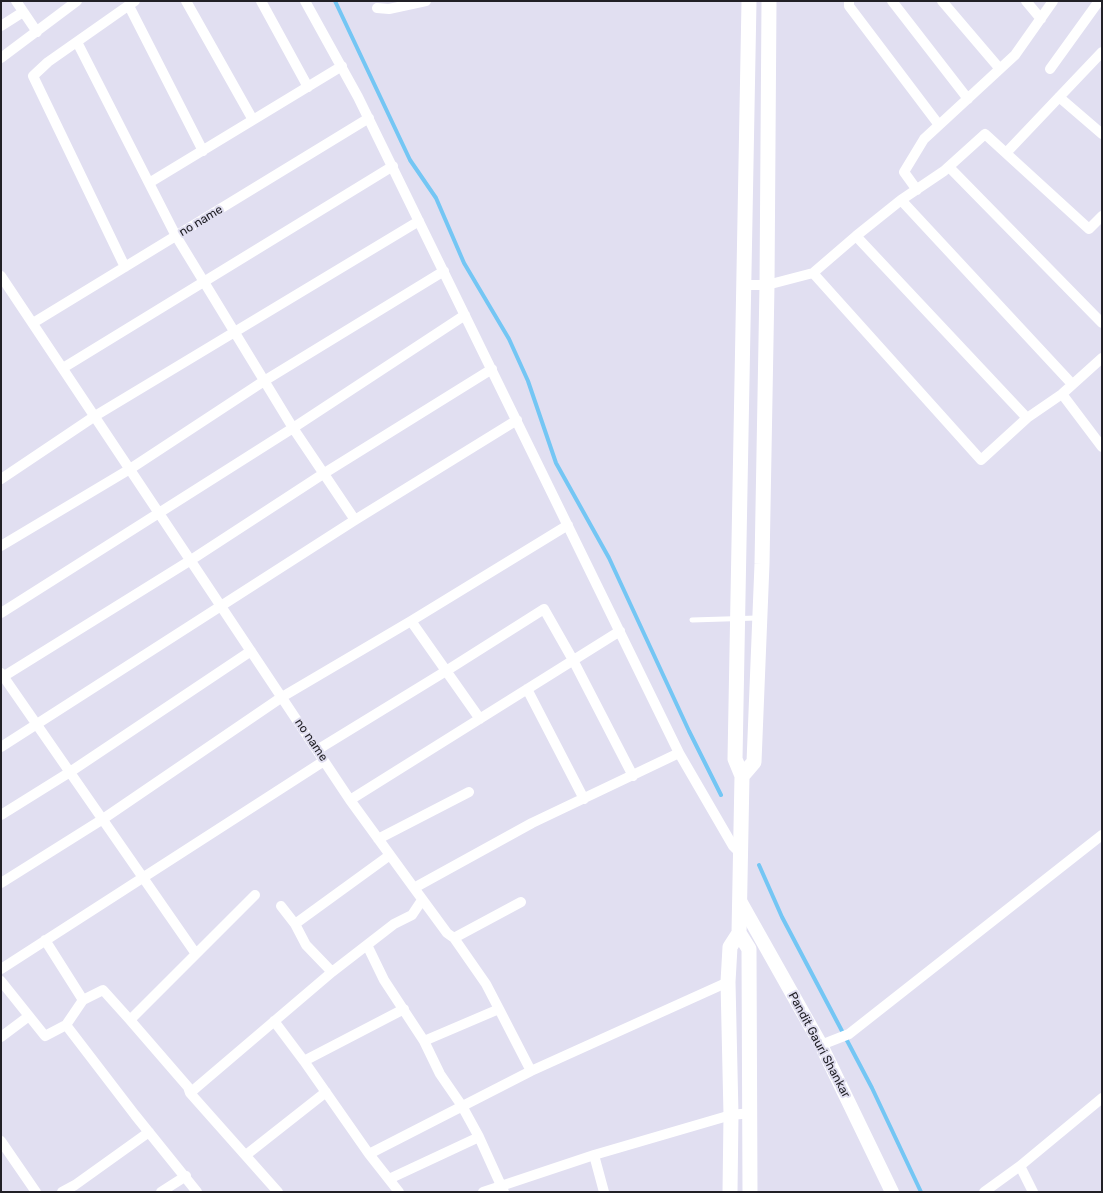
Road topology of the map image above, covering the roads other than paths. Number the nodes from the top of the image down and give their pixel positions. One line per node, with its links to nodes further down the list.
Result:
1 (16, 1): 17 (street)
2 (186, 1): 31 (street)
3 (260, 1): 27 (street)
4 (306, 1): 24 (street)
5 (426, 1): 16 (street)
6 (749, 1): 50 (main road)
7 (769, 1): 51 (main road)
8 (849, 1): 32 (street)
9 (892, 1): 29 (street)
10 (942, 1): 25 (street)
11 (1026, 1): 18 (street)
12 (1053, 1): 18 (street)
13 (1099, 1): 26 (street)
14 (74, 2): 20 (street)
15 (132, 4): 21 (street); 34 (street)
16 (377, 8)
17 (24, 12): 19 (street); 20 (street)
18 (1041, 19): 25 (street)
19 (1, 26)
20 (37, 32): 23 (street)
21 (78, 42): 38 (street); 45 (street)
22 (1102, 52): 28 (street)
23 (1, 58)
24 (342, 66): 27 (street); 30 (street)
25 (1000, 69): 29 (street)
26 (1050, 69)
27 (308, 87): 31 (street)
28 (1059, 97): 33 (street); 35 (street)
29 (968, 99): 32 (street)
30 (369, 118): 36 (street); 43 (street, no name)
31 (253, 120): 34 (street)
32 (939, 125): 39 (street)
33 (1102, 134)
34 (203, 151): 38 (street)
35 (1006, 153): 37 (street); 41 (street)
36 (392, 166): 42 (street); 49 (street)
37 (949, 167): 39 (street); 54 (street)
38 (149, 183): 43 (street)
39 (917, 190): 40 (street)
40 (901, 200): 44 (street); 60 (street)
41 (1102, 216)
42 (420, 221): 46 (street); 55 (street)
43 (176, 236): 45 (street, no name); 49 (street)
44 (856, 236): 47 (street); 65 (street)
45 (125, 267): 53 (street, no name)
46 (444, 271): 52 (street); 59 (street)
47 (813, 273): 51 (street); 65 (street)
48 (1, 276): 53 (street, no name)
49 (204, 282): 55 (street); 57 (street)
50 (745, 285): 51 (street); 62 (main road)
51 (767, 285): 63 (main road)
52 (465, 314): 58 (street); 67 (street)
53 (33, 323): 57 (street, no name)
54 (1102, 323)
55 (234, 332): 59 (street); 64 (street)
56 (1102, 358): 60 (street)
57 (63, 368): 64 (street, no name)
58 (492, 369): 66 (street); 70 (street)
59 (264, 381): 67 (street); 69 (street)
60 (1072, 384): 61 (street)
61 (1062, 394): 65 (street); 68 (street)
62 (743, 398): 63 (main road); 80 (main road)
63 (765, 399): 79 (main road)
64 (95, 416): 69 (street, no name); 71 (street)
65 (1027, 418)
66 (517, 420): 73 (street); 74 (street)
67 (293, 428): 70 (street); 72 (street)
68 (1102, 447)
69 (130, 469): 72 (street, no name); 75 (street)
70 (323, 474): 73 (street); 76 (street)
71 (1, 479)
72 (160, 514): 76 (street, no name); 78 (street)
73 (355, 520): 77 (street)
74 (568, 525): 82 (street); 83 (street)
75 (1, 546)
76 (191, 560): 77 (street, no name); 87 (street)
77 (221, 606): 84 (street, no name); 91 (street)
78 (1, 613)
79 (760, 618): 80 (lane); 98 (main road)
80 (738, 619): 81 (lane); 98 (main road)
81 (692, 620)
82 (411, 621): 86 (street); 89 (street)
83 (620, 631): 85 (street); 94 (street)
84 (251, 651): 89 (street, no name); 96 (street)
85 (574, 660): 86 (street); 88 (street); 97 (street)
86 (446, 671): 90 (street); 93 (street)
87 (2, 676): 91 (street)
88 (527, 689): 90 (street); 100 (street)
89 (282, 697): 93 (street, no name); 103 (street)
90 (480, 719): 101 (street)
91 (36, 724): 92 (street); 96 (street)
92 (1, 747)
93 (317, 750): 95 (street, no name)
94 (679, 753): 97 (street); 106 (street)
95 (324, 760): 101 (street, no name); 108 (street)
96 (70, 772): 102 (street); 103 (street)
97 (633, 776): 100 (street)
98 (742, 776): 106 (main road)
99 (468, 792): 105 (street)
100 (584, 799): 110 (street)
101 (350, 800): 105 (street, no name)
102 (1, 815)
103 (103, 819): 108 (street); 109 (street)
104 (1102, 835): 135 (street)
105 (378, 839): 107 (street, no name)
106 (740, 853): 113 (main road)
107 (390, 855): 110 (street, no name); 116 (street)
108 (142, 876): 119 (street); 121 (street)
109 (1, 883)
110 (414, 888): 112 (street, no name)
111 (255, 895): 121 (street)
112 (422, 900): 118 (street, no name); 120 (street)
113 (740, 901): 117 (main road); 135 (street, Pandit Gauri Shankar)
114 (521, 902): 118 (street)
115 (280, 906): 116 (street)
116 (294, 924): 123 (street)
117 (739, 933): 125 (main road); 142 (main road)
118 (454, 938): 127 (street, no name)
119 (45, 940): 122 (street); 126 (street)
120 (368, 945): 123 (street); 128 (street)
121 (196, 954): 130 (street)
122 (1, 969)
123 (332, 972): 131 (street)
124 (1, 981): 129 (street)
125 (728, 982): 137 (street); 143 (main road)
126 (83, 1000): 130 (street); 132 (street)
127 (499, 1008): 134 (street); 137 (street, no name)
128 (404, 1009): 134 (street); 136 (street)
129 (29, 1016): 132 (street); 133 (street)
130 (130, 1020): 139 (street)
131 (274, 1021): 136 (street); 139 (street)
132 (66, 1025): 144 (street)
133 (1, 1037)
134 (424, 1041): 141 (street)
135 (821, 1045): 164 (street, Pandit Gauri Shankar)
136 (304, 1061): 138 (street)
137 (531, 1071): 141 (street)
138 (326, 1092): 147 (street); 148 (street)
139 (190, 1093): 148 (street)
140 (1102, 1098): 150 (street)
141 (462, 1106): 145 (street); 147 (street)
142 (751, 1113): 143 (street); 163 (main road)
143 (731, 1115): 149 (street); 162 (main road)
144 (149, 1132): 151 (street); 155 (street)
145 (479, 1137): 152 (street); 153 (street)
146 (1, 1141): 154 (street)
147 (369, 1154): 152 (street)
148 (246, 1155): 158 (street)
149 (594, 1155): 153 (street); 161 (street)
150 (1020, 1166): 165 (street); 166 (street)
151 (186, 1176): 156 (street); 157 (street)
152 (389, 1179): 159 (street)
153 (503, 1188): 160 (street)
154 (36, 1192)
155 (62, 1192)
156 (161, 1192)
157 (197, 1192)
158 (278, 1192)
159 (398, 1192)
160 (483, 1192)
161 (604, 1192)
162 (730, 1192)
163 (750, 1192)
164 (892, 1192)
165 (984, 1192)
166 (1033, 1192)

